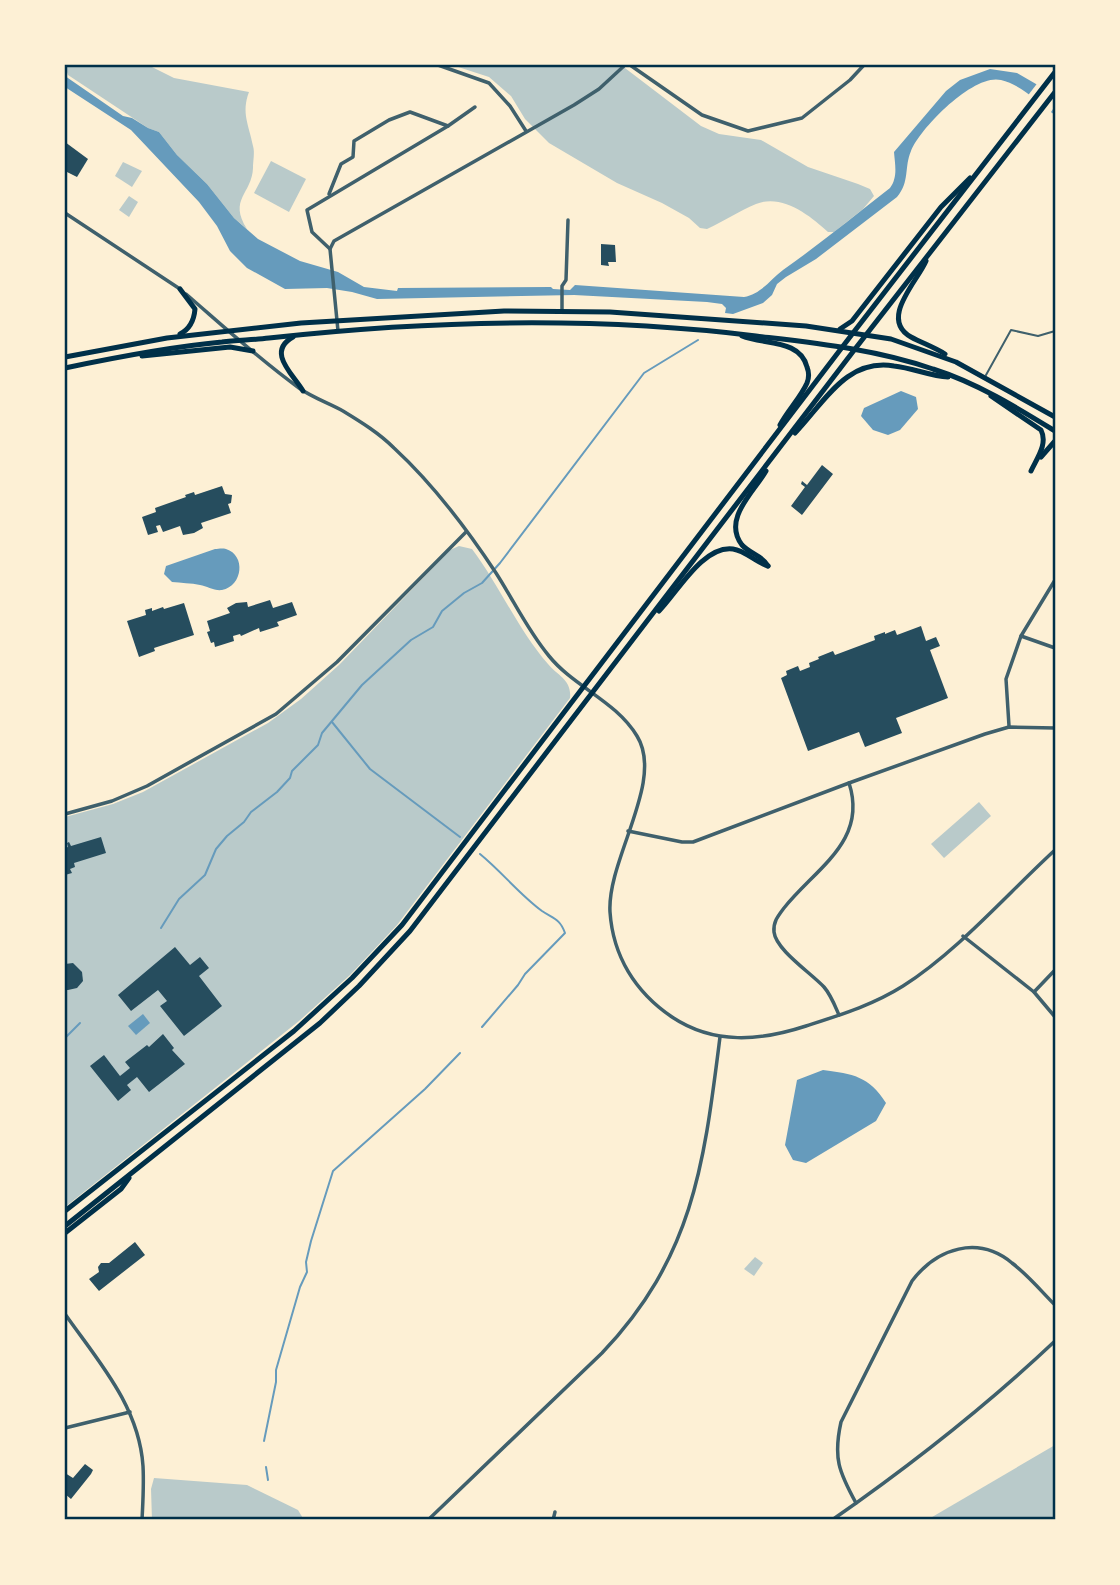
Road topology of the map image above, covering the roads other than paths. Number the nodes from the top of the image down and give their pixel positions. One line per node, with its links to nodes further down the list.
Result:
1 (438, 65): 8 (street)
2 (628, 65): 3 (street); 8 (street)
3 (864, 65)
4 (1055, 72): 9 (highway)
5 (1055, 93): 14 (highway)
6 (475, 107): 7 (street)
7 (447, 126): 10 (street); 10 (street)
8 (526, 131): 13 (street)
9 (989, 158): 18 (highway); 22 (highway)
10 (329, 196): 13 (street)
11 (65, 213): 15 (street)
12 (568, 220): 16 (street)
13 (330, 249): 17 (street)
14 (932, 250): 25 (highway); 33 (highway)
15 (180, 289): 19 (street); 26 (highway)
16 (562, 311): 17 (highway); 18 (highway)
17 (337, 320): 19 (highway); 20 (street)
18 (837, 330): 22 (highway)
19 (229, 331): 26 (highway); 27 (street)
20 (338, 331): 23 (highway); 24 (highway)
21 (1055, 331): 35 (lane)
22 (853, 332): 25 (highway); 28 (highway)
23 (736, 333): 28 (highway); 41 (highway)
24 (296, 335): 27 (highway); 38 (highway)
25 (866, 335): 29 (highway); 33 (highway)
26 (167, 338): 31 (highway)
27 (241, 341): 30 (street); 32 (highway)
28 (843, 347): 29 (highway); 41 (highway)
29 (855, 349): 36 (highway); 43 (highway)
30 (253, 351): 32 (highway); 38 (street)
31 (65, 356)
32 (114, 358): 34 (highway)
33 (956, 362): 35 (highway)
34 (65, 368)
35 (986, 376): 37 (lane); 39 (highway)
36 (955, 377): 37 (highway); 43 (highway)
37 (980, 387): 40 (highway); 42 (highway)
38 (303, 391): 44 (street)
39 (1055, 417)
40 (1055, 431)
41 (775, 435): 49 (highway)
42 (1055, 441)
43 (777, 452): 46 (highway); 46 (highway)
44 (466, 531): 49 (street); 54 (street)
45 (1055, 580): 47 (street)
46 (644, 625): 50 (highway)
47 (1021, 636): 48 (street); 51 (street)
48 (1055, 648)
49 (584, 687): 50 (street); 64 (highway)
50 (593, 694): 55 (street); 63 (highway)
51 (1009, 727): 52 (street); 53 (street)
52 (1055, 728)
53 (849, 783): 55 (street); 60 (street)
54 (65, 814)
55 (628, 831): 62 (street)
56 (1055, 850): 57 (street)
57 (963, 936): 59 (street); 60 (street)
58 (1055, 970): 59 (street)
59 (1034, 992): 61 (street)
60 (839, 1015): 62 (street)
61 (1055, 1017)
62 (720, 1037): 75 (street)
63 (137, 1168): 65 (highway); 66 (highway)
64 (65, 1211)
65 (65, 1226)
66 (65, 1233)
67 (1055, 1305): 72 (street)
68 (65, 1314): 70 (street)
69 (1055, 1341): 72 (street)
70 (130, 1412): 71 (street); 74 (street)
71 (65, 1428)
72 (856, 1503): 77 (street)
73 (555, 1512): 76 (street)
74 (142, 1520)
75 (428, 1520)
76 (552, 1520)
77 (832, 1520)

